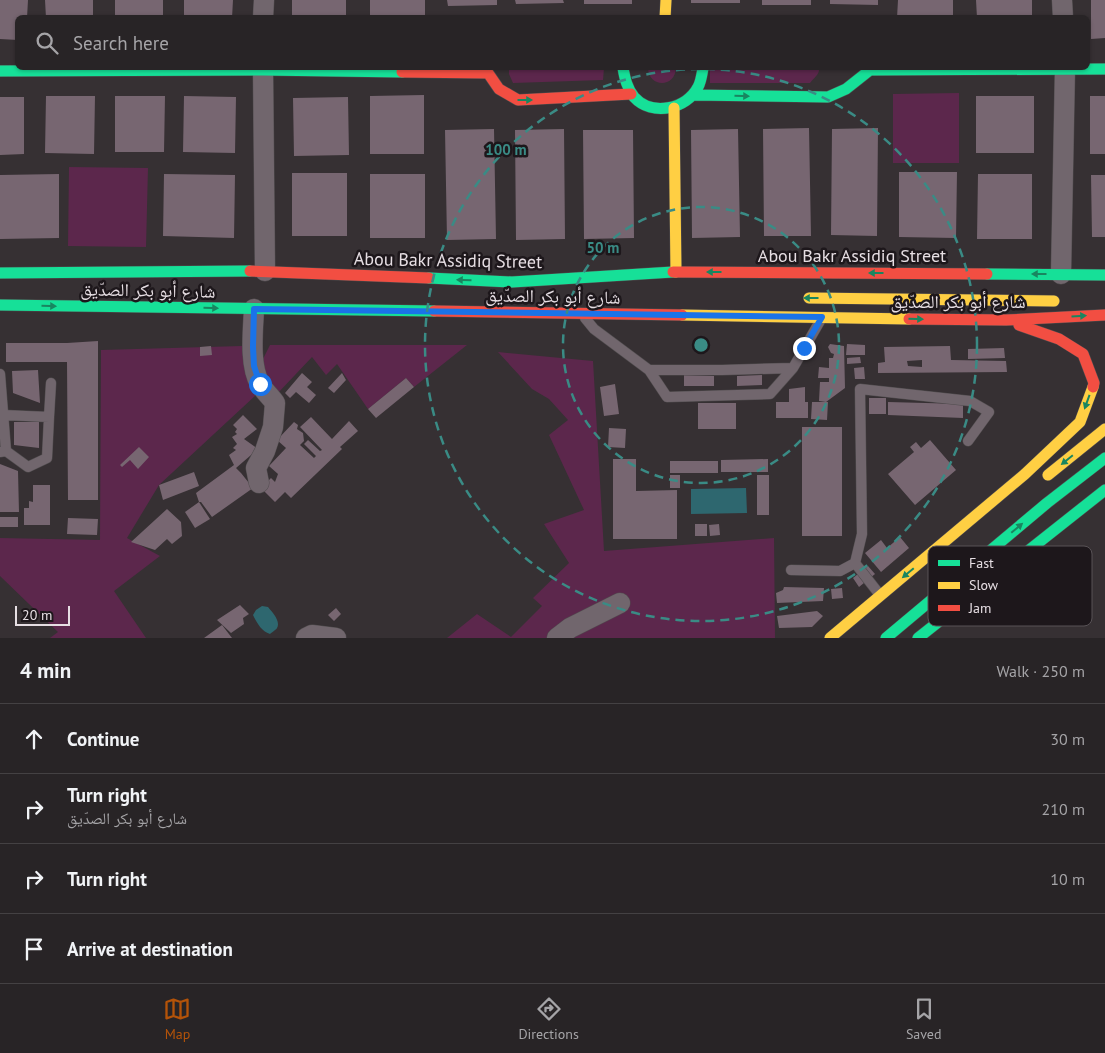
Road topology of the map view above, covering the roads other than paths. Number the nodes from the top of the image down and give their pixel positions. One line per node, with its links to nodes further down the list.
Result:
1 (264, 0): 4 (street)
2 (666, 0): 5 (main road)
3 (1062, 0): 6 (street)
4 (263, 15)
5 (665, 15)
6 (1063, 15)
7 (1090, 69): 8 (main road)
8 (1105, 69)
9 (132, 70): 16 (main road)
10 (263, 70): 20 (street)
11 (489, 70): 17 (main road, one-way to 17)
12 (623, 70): 17 (main road)
13 (703, 70): 18 (main road)
14 (868, 70): 18 (main road, one-way to 14)
15 (1065, 70): 23 (street)
16 (0, 71)
17 (631, 94): 19 (main road)
18 (693, 95): 19 (main road)
19 (674, 108): 21 (main road)
20 (265, 272): 22 (main road, Abou Bakr Assidiq Street); 25 (main road, Abou Bakr Assidiq Street, one-way to 20)
21 (676, 272): 23 (main road, Abou Bakr Assidiq Street, one-way to 21); 25 (main road, Abou Bakr Assidiq Street)
22 (0, 273)
23 (1061, 274): 24 (main road, Abou Bakr Assidiq Street)
24 (1105, 275)
25 (512, 282): 26 (main road)
26 (538, 291)
27 (795, 298): 28 (main road, one-way to 27)
28 (1067, 301)
29 (0, 305): 30 (main road, شارع أبو بكر الصدّيق, one-way to 30)
30 (254, 309): 31 (main road, شارع أبو بكر الصدّيق); 45 (street)
31 (581, 314): 33 (main road, شارع أبو بكر الصدّيق); 36 (lane)
32 (1105, 315): 34 (main road, شارع أبو بكر الصدّيق, one-way to 32)
33 (822, 317): 34 (main road, شارع أبو بكر الصدّيق, one-way to 34); 35 (lane)
34 (1006, 320): 48 (main road, one-way to 48)
35 (793, 368): 36 (lane); 36 (lane)
36 (649, 370)
37 (0, 374): 39 (lane)
38 (51, 383): 40 (lane)
39 (3, 415): 40 (lane); 43 (lane)
40 (50, 417): 43 (lane)
41 (1105, 429): 46 (main road, one-way to 46)
42 (968, 441): 52 (lane)
43 (3, 452)
44 (1105, 458): 49 (main road, one-way to 44)
45 (259, 482)
46 (1037, 484)
47 (1105, 490): 50 (main road)
48 (939, 546)
49 (996, 546)
50 (1034, 546)
51 (928, 556): 54 (main road, one-way to 54)
52 (855, 563): 53 (lane); 54 (lane)
53 (791, 570)
54 (880, 596): 62 (main road)
55 (620, 603): 61 (street)
56 (928, 603): 64 (main road, one-way to 56)
57 (880, 610): 63 (main road)
58 (933, 626): 65 (main road)
59 (306, 638): 60 (street)
60 (336, 638)
61 (558, 638)
62 (830, 638)
63 (843, 638)
64 (886, 638)
65 (918, 638)

